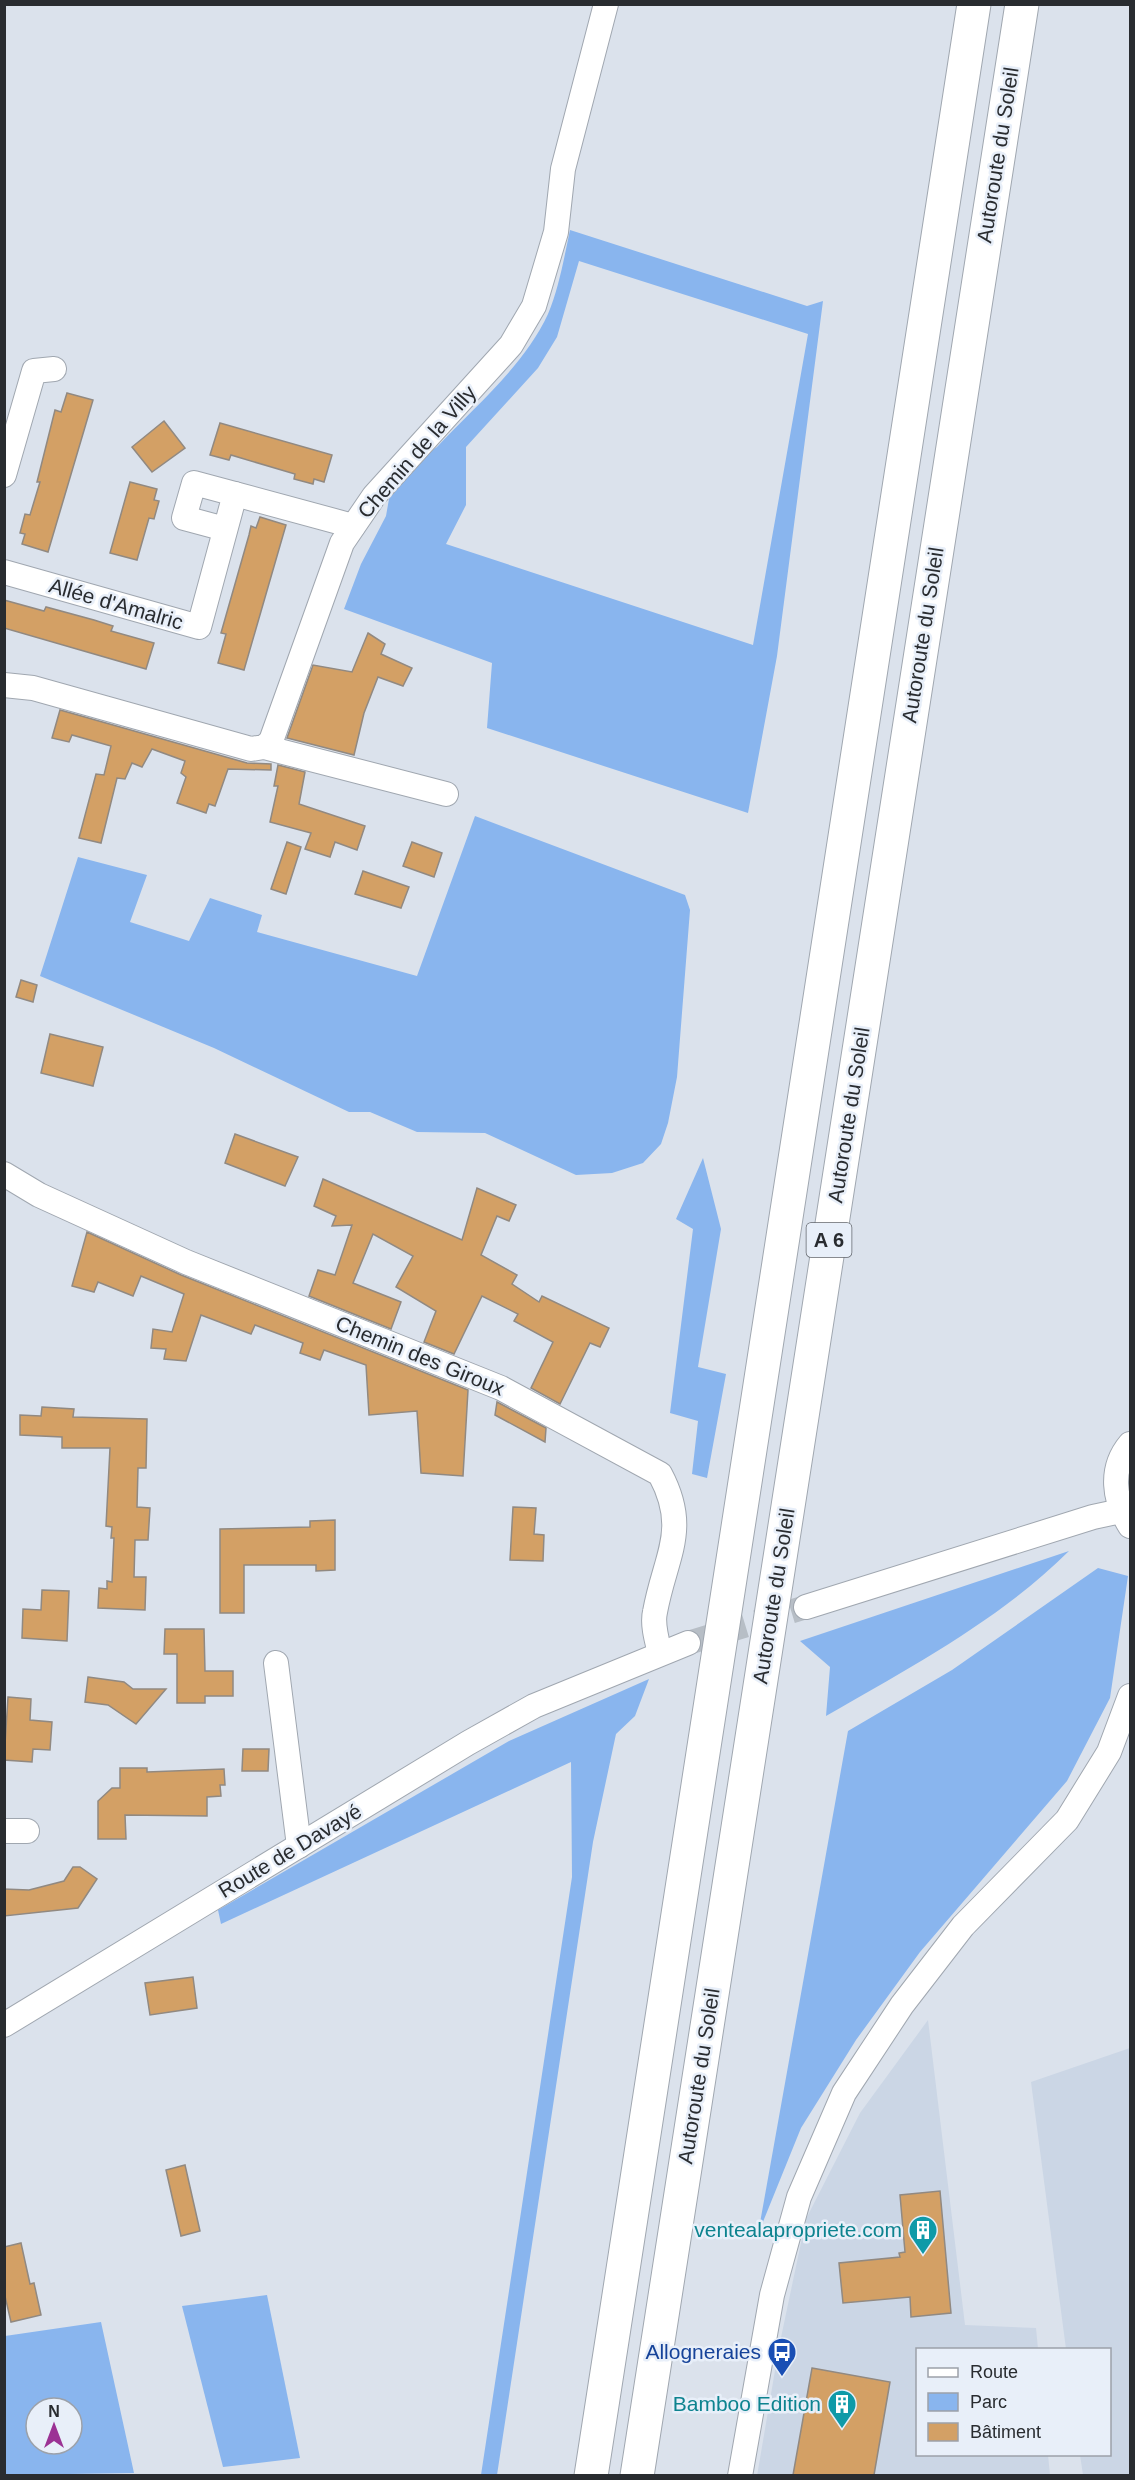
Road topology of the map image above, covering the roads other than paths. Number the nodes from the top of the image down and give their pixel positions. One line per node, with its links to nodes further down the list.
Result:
1 (606, 4): 7 (street, Chemin de la Villy)
2 (974, 4): 23 (highway, A 6)
3 (1022, 4): 24 (highway, Autoroute du Soleil / A 6)
4 (54, 369): 5 (street)
5 (4, 475)
6 (235, 494): 7 (street); 8 (street, Allée d'Amalric); 8 (street)
7 (353, 526): 11 (street, Chemin de la Villy)
8 (225, 529): 9 (street, Allée d'Amalric)
9 (4, 572)
10 (4, 685): 11 (street)
11 (264, 747): 12 (street)
12 (446, 794)
13 (4, 1174): 18 (street, Chemin des Giroux)
14 (1131, 1444): 15 (street)
15 (1126, 1519): 16 (street)
16 (806, 1607)
17 (688, 1643): 18 (street, Route de Davayé)
18 (660, 1653): 21 (street, Route de Davayé)
19 (276, 1663): 21 (street)
20 (1131, 1696): 25 (street)
21 (299, 1846): 22 (street, Route de Davayé)
22 (4, 2025)
23 (591, 2475)
24 (637, 2475)
25 (740, 2475)

